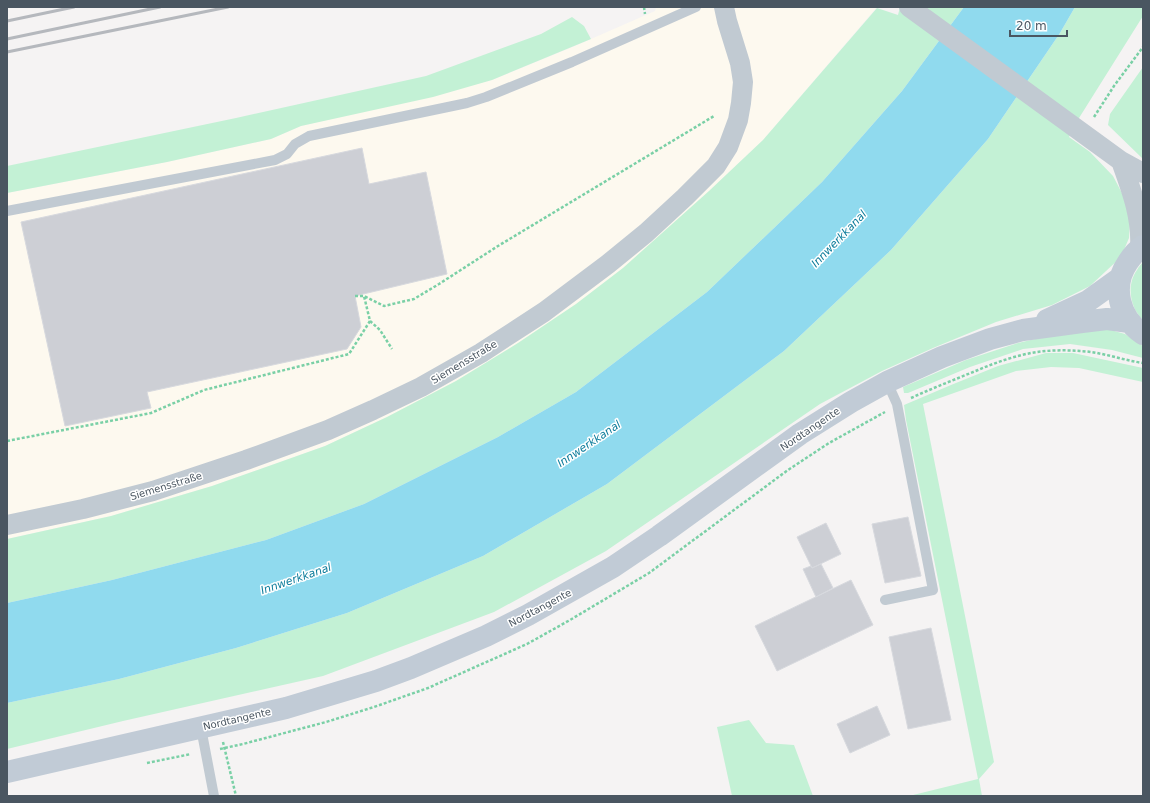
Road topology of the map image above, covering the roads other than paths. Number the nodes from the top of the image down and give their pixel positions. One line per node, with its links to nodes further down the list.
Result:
1 (696, 7): 7 (lane)
2 (724, 7): 13 (street, Siemensstraße)
3 (909, 7): 4 (street)
4 (1121, 161): 5 (street); 6 (street); 8 (street)
5 (1143, 173)
6 (1143, 192)
7 (7, 211)
8 (1142, 247): 9 (main road, Nordtangente)
9 (1120, 278): 10 (main road, Nordtangente); 11 (main road, Nordtangente)
10 (1136, 328): 11 (main road, Nordtangente)
11 (1023, 330): 12 (main road, Nordtangente)
12 (887, 382): 14 (lane); 15 (main road, Nordtangente)
13 (7, 525)
14 (884, 600)
15 (210, 726): 16 (main road, Nordtangente); 17 (lane)
16 (7, 772)
17 (214, 796)

